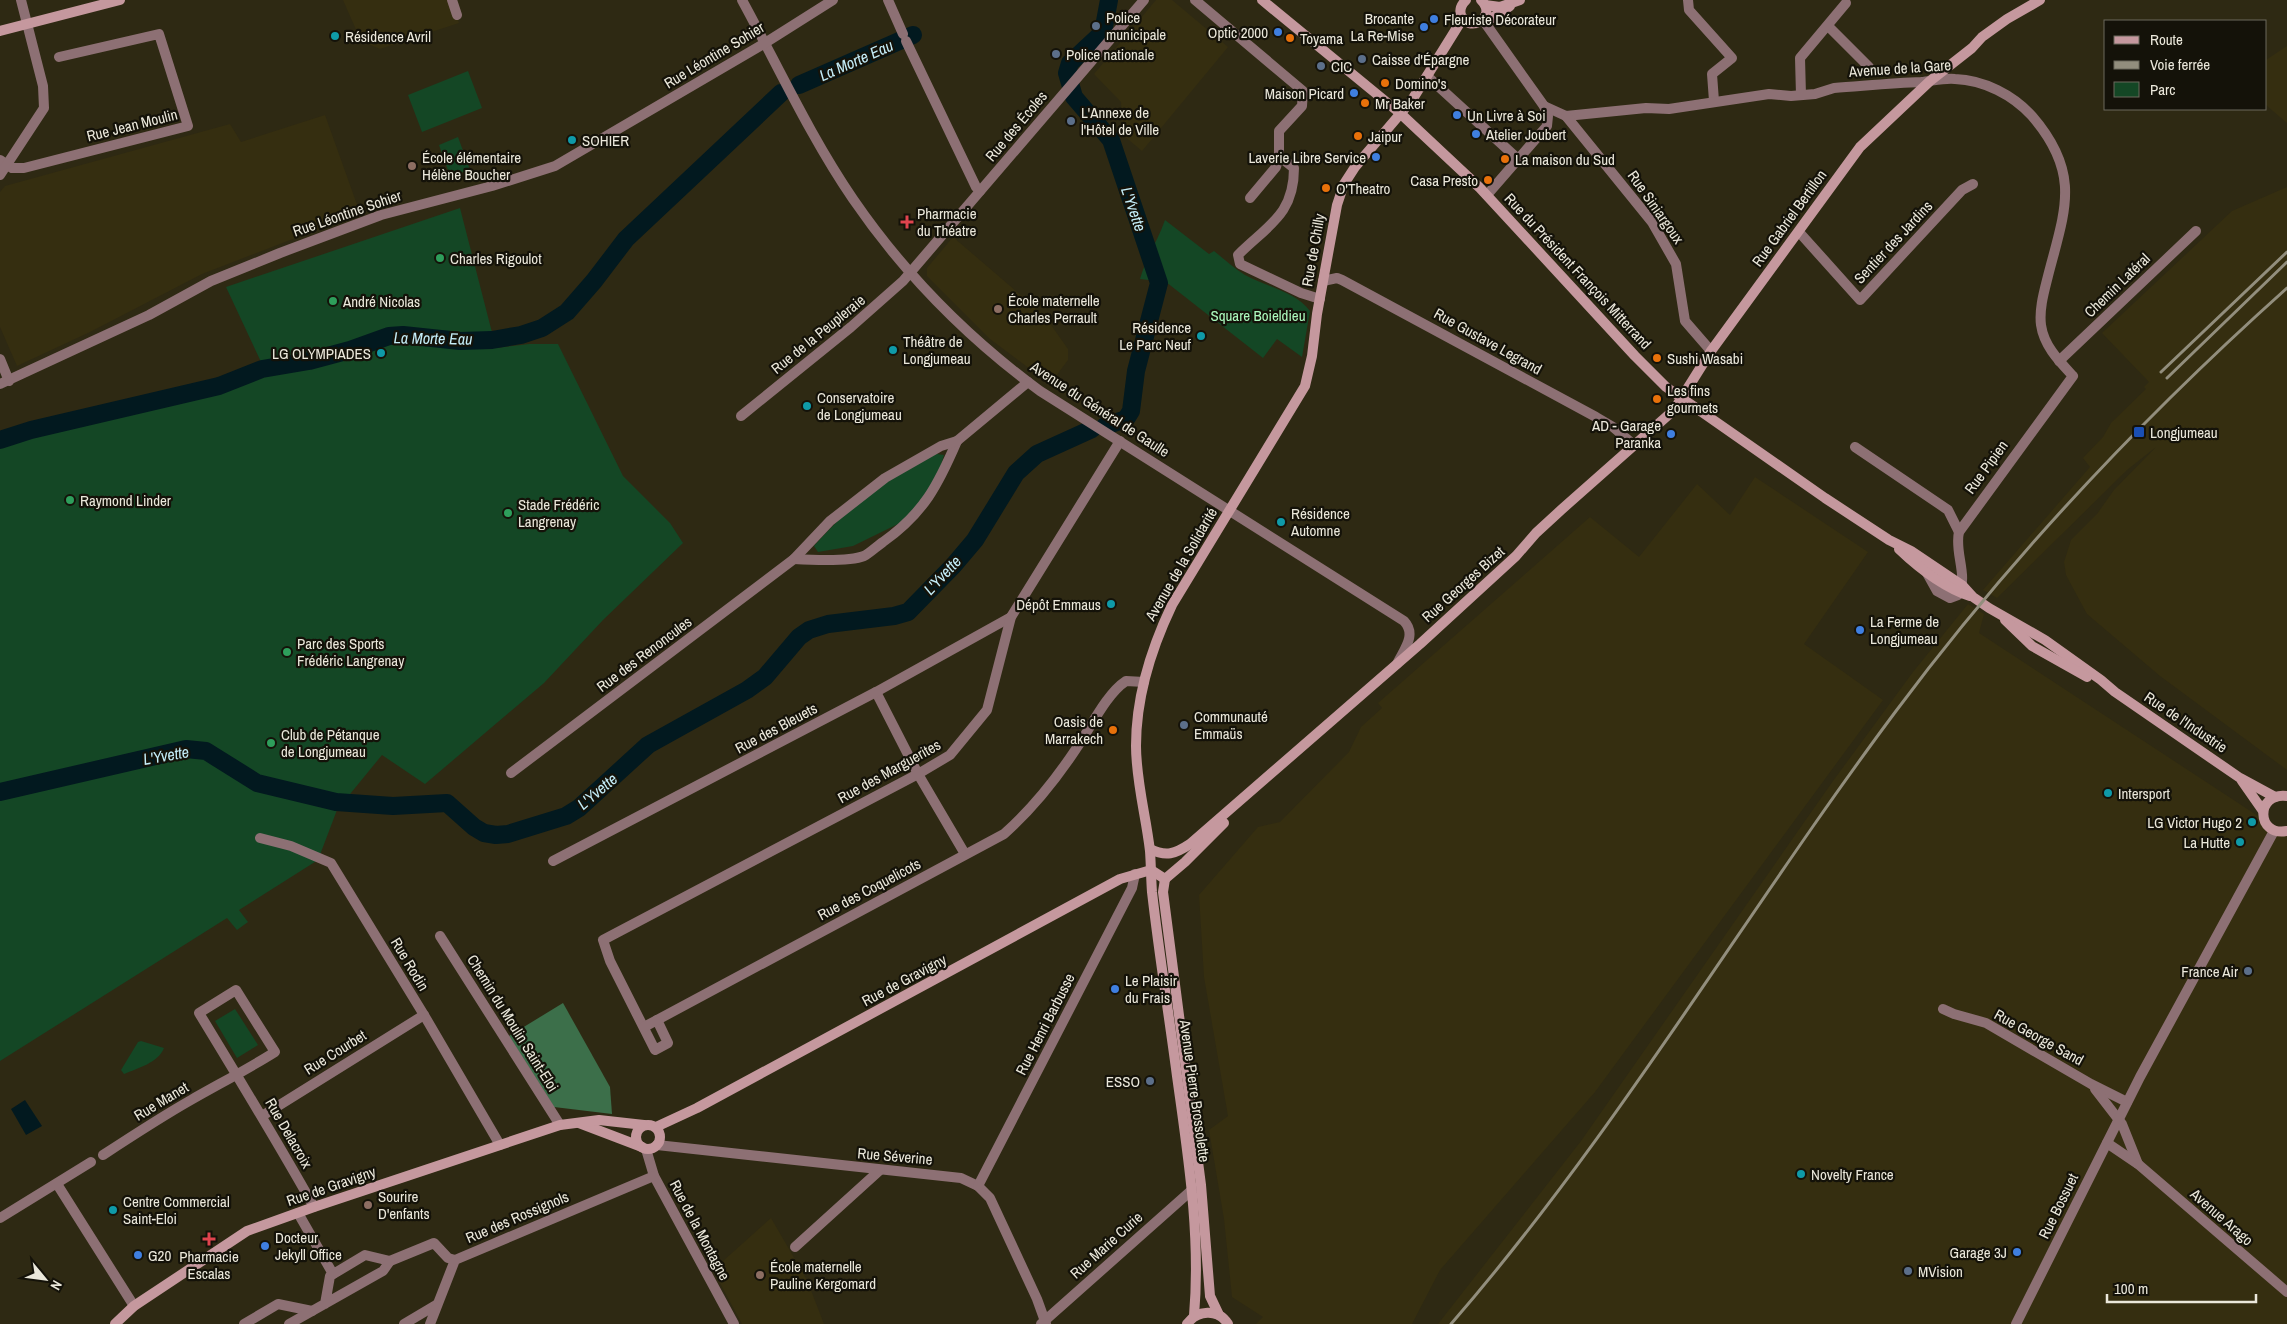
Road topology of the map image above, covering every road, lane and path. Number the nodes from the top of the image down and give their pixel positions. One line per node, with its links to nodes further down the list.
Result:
1 (20, 0): 20 (street)
2 (120, 0): 20 (main road)
3 (452, 0): 17 (street)
4 (742, 0): 23 (street, Avenue du Général de Gaulle)
5 (833, 0): 23 (street, Rue Léontine Sohier)
6 (888, 0): 38 (street)
7 (1144, 0): 38 (street, Rue des Écoles)
8 (1195, 0): 33 (street)
9 (1262, 0): 31 (main road, Rue du Président François Mitterrand)
10 (1466, 0): 18 (main road)
11 (1688, 0): 29 (street)
12 (2040, 0): 16 (main road, Rue Gabriel Bertillon)
13 (1483, 2): 14 (main road); 19 (main road)
14 (1516, 2): 19 (main road)
15 (1846, 3): 21 (street)
16 (2027, 4): 27 (main road, Rue Gabriel Bertillon)
17 (457, 15)
18 (1463, 18): 19 (main road); 26 (main road, Rue de Chilly)
19 (1484, 19): 30 (street)
20 (28, 24): 22 (main road); 35 (street)
21 (1828, 26): 25 (street); 28 (street)
22 (0, 31)
23 (765, 43): 43 (street, Avenue du Général de Gaulle); 50 (street, Rue Léontine Sohier)
24 (59, 57): 35 (street, Rue Jean Moulin)
25 (1869, 67)
26 (1427, 76): 31 (main road, Rue de Chilly); 34 (street)
27 (1930, 81): 28 (street, Avenue de la Gare); 42 (main road, Rue Gabriel Bertillon); 48 (street, Avenue de la Gare)
28 (1801, 95): 29 (street, Avenue de la Gare)
29 (1714, 101): 32 (street, Avenue de la Gare)
30 (1544, 106): 32 (street); 34 (street)
31 (1401, 114): 39 (main road, Rue du Président François Mitterrand); 44 (main road, Rue de Chilly)
32 (1566, 116): 46 (street, Rue Siniargoux)
33 (1279, 156): 40 (street); 45 (street)
34 (1518, 159): 39 (street)
35 (3, 163): 36 (street)
36 (0, 175)
37 (1973, 184): 42 (street, Sentier des Jardins)
38 (980, 191): 43 (street, Rue des Écoles)
39 (1487, 195): 52 (main road, Rue du Président François Mitterrand)
40 (1250, 198)
41 (2196, 231): 48 (street, Chemin Latéral)
42 (1799, 232): 46 (main road, Rue Gabriel Bertillon)
43 (911, 272): 51 (street, Avenue du Général de Gaulle); 53 (street, Rue de la Peupleraie)
44 (1323, 281): 45 (main road, Rue de Chilly); 56 (street, Rue Gustave Legrand)
45 (1320, 299): 58 (main road, Rue de Chilly)
46 (1711, 351): 52 (main road, Rue Gabriel Bertillon)
47 (0, 358): 50 (street)
48 (2059, 361): 49 (street, Avenue de la Gare)
49 (2072, 376): 59 (street, Rue Pipien)
50 (4, 382)
51 (1028, 382): 54 (street, Rue des Renoncules); 55 (street, Avenue du Général de Gaulle)
52 (1682, 399): 56 (main road, Rue Georges Bizet); 61 (main road, Rue du Président François Mitterrand)
53 (741, 416)
54 (957, 441): 60 (street, Rue des Renoncules); 60 (street, Rue des Renoncules)
55 (1120, 441): 58 (street, Avenue du Général de Gaulle); 63 (street, Rue des Marguerites)
56 (1634, 445): 64 (main road, Rue Georges Bizet)
57 (1855, 447): 59 (street)
58 (1230, 510): 64 (street, Avenue du Général de Gaulle); 65 (main road, Avenue de la Solidarité)
59 (1959, 532): 61 (street)
60 (794, 559): 67 (street, Rue des Renoncules)
61 (1961, 589): 62 (main road, Rue du Président François Mitterrand)
62 (1976, 599): 69 (main road, Rue de l'Industrie)
63 (1011, 617): 66 (street, Rue des Bleuets); 68 (street, Rue des Marguerites)
64 (1397, 664): 70 (main road, Rue Georges Bizet)
65 (1144, 682): 77 (main road, Avenue de la Solidarité); 78 (street, Rue des Coquelicots)
66 (876, 692): 68 (street); 79 (street, Rue des Bleuets)
67 (511, 773)
68 (918, 774): 78 (street); 87 (street, Rue des Marguerites)
69 (2240, 778): 72 (main road, Rue de l'Industrie); 73 (main road, Rue de l'Industrie)
70 (1259, 786): 77 (main road, Rue Georges Bizet); 82 (main road, Rue Georges Bizet)
71 (2287, 796): 72 (main road)
72 (2275, 797): 73 (main road)
73 (2263, 811): 74 (main road, Rue de l'Industrie)
74 (2274, 831): 75 (main road); 90 (street, Rue Bossuet)
75 (2287, 831)
76 (260, 838): 85 (street, Rue Rodin)
77 (1150, 849): 80 (main road, Avenue de la Solidarité)
78 (965, 854): 86 (street, Rue des Coquelicots)
79 (554, 861)
80 (1151, 870): 81 (main road, Rue de Gravigny); 82 (main road); 108 (main road, Avenue Pierre Brossolette)
81 (1135, 874): 96 (main road, Rue de Gravigny); 107 (street, Rue Henri Barbusse)
82 (1165, 879): 121 (main road, Avenue Pierre Brossolette)
83 (440, 936): 94 (street, Chemin du Moulin Saint-Eloi)
84 (1943, 1009): 89 (street, Rue George Sand)
85 (424, 1015): 91 (street, Rue Courbet); 98 (street, Rue Rodin)
86 (657, 1020): 87 (street, Rue des Coquelicots); 87 (street)
87 (644, 1027)
88 (236, 1075): 88 (street, Rue Delacroix); 91 (street, Rue Delacroix); 101 (street, Rue Manet)
89 (2092, 1084): 90 (street, Rue George Sand); 92 (street, Rue George Sand)
90 (2127, 1102): 92 (street, Rue Bossuet)
91 (262, 1116): 109 (street, Rue Delacroix)
92 (2119, 1118): 97 (street, Rue Bossuet); 103 (street, Avenue Arago)
93 (578, 1123): 94 (main road, Rue de Gravigny); 95 (main road, Rue de Gravigny); 100 (main road, Rue de Gravigny)
94 (560, 1125): 98 (main road, Rue de Gravigny)
95 (644, 1125): 96 (main road); 100 (main road)
96 (656, 1127): 99 (main road)
97 (2107, 1143): 103 (street, Avenue Arago); 131 (street, Rue Bossuet)
98 (500, 1145): 109 (main road, Rue de Gravigny)
99 (657, 1145): 100 (main road); 104 (street, Rue Séverine)
100 (644, 1148): 105 (street, Rue de la Montagne)
101 (103, 1155)
102 (91, 1162): 106 (street)
103 (2138, 1164): 116 (street, Avenue Arago)
104 (880, 1170): 107 (street, Rue Séverine); 112 (street)
105 (654, 1176): 113 (street, Rue des Rossignols); 129 (street, Rue de la Montagne)
106 (57, 1184): 111 (street); 119 (street)
107 (978, 1186): 123 (street)
108 (1193, 1189): 122 (main road, Avenue Pierre Brossolette); 123 (street, Rue Marie Curie)
109 (314, 1207): 110 (main road, Rue de Gravigny)
110 (298, 1213): 115 (street); 119 (main road, Rue de Gravigny)
111 (1, 1214)
112 (795, 1247)
113 (455, 1260): 114 (street); 118 (street, Rue des Rossignols)
114 (390, 1261): 115 (street); 117 (street)
115 (333, 1274): 117 (street)
116 (2287, 1292)
117 (324, 1304): 120 (street)
118 (436, 1305): 127 (street); 128 (street, Rue des Rossignols)
119 (134, 1306): 124 (main road, Rue de Gravigny)
120 (312, 1311): 125 (street); 126 (street)
121 (1219, 1315): 122 (main road, Avenue Pierre Brossolette); 130 (main road, Avenue Pierre Brossolette)
122 (1191, 1320)
123 (1044, 1323)
124 (115, 1324)
125 (244, 1324)
126 (289, 1324)
127 (404, 1324)
128 (430, 1324)
129 (734, 1324)
130 (1228, 1324)
131 (2016, 1324)

